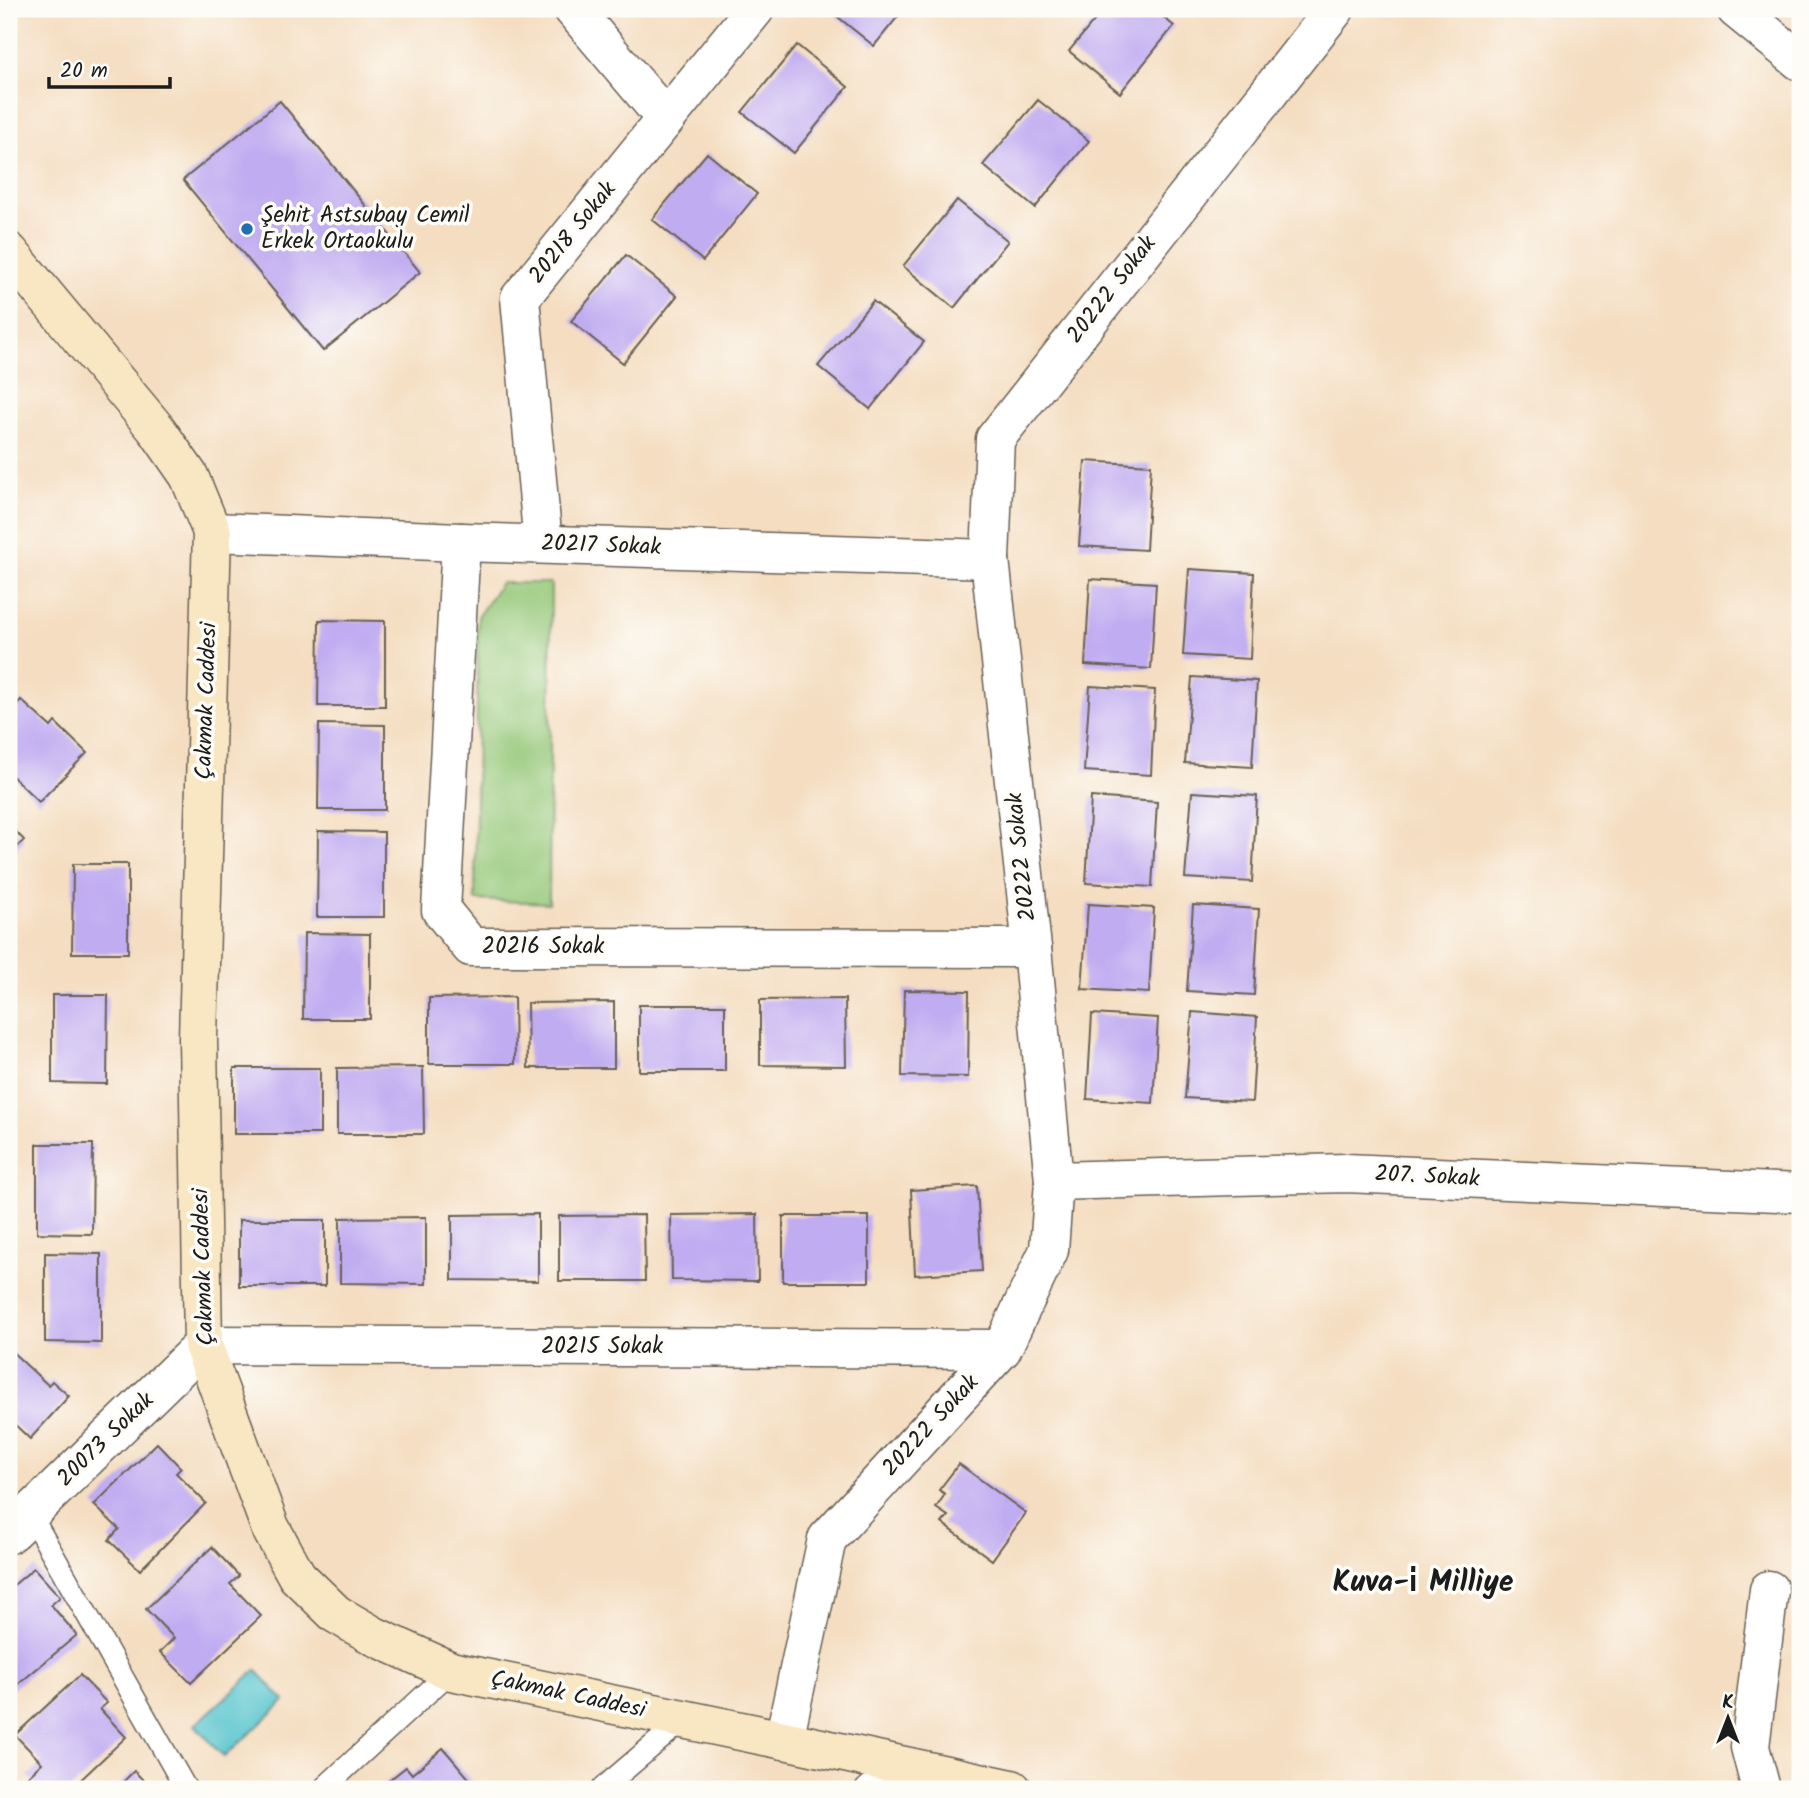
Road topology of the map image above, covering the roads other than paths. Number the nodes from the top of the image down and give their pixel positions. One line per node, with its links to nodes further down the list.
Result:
1 (573, 9): 6 (street)
2 (755, 9): 6 (street, 20218 Sokak)
3 (1335, 9): 11 (street, 20222 Sokak)
4 (1736, 9): 5 (street)
5 (1800, 61)
6 (666, 119): 10 (street, 20218 Sokak)
7 (9, 252): 8 (main road, Çakmak Caddesi)
8 (212, 532): 9 (street, 20217 Sokak); 15 (main road, Çakmak Caddesi)
9 (461, 542): 10 (street, 20217 Sokak); 12 (street, 20216 Sokak)
10 (543, 544): 11 (street, 20217 Sokak)
11 (990, 559): 12 (street, 20222 Sokak)
12 (1032, 948): 13 (street, 20222 Sokak)
13 (1054, 1181): 14 (street, 207. Sokak); 16 (street, 20222 Sokak)
14 (1800, 1194)
15 (203, 1345): 16 (street, 20215 Sokak); 17 (street, 20073 Sokak); 19 (main road, Çakmak Caddesi)
16 (1002, 1349): 21 (street, 20222 Sokak)
17 (20, 1524): 23 (lane)
18 (1769, 1590): 28 (street)
19 (451, 1671): 20 (main road, Çakmak Caddesi); 24 (lane)
20 (684, 1719): 21 (main road, Çakmak Caddesi); 25 (lane)
21 (785, 1740): 22 (main road, Çakmak Caddesi)
22 (896, 1763): 26 (lane); 27 (main road, Çakmak Caddesi)
23 (186, 1789)
24 (323, 1789)
25 (602, 1789)
26 (866, 1789)
27 (1012, 1789)
28 (1761, 1789)

